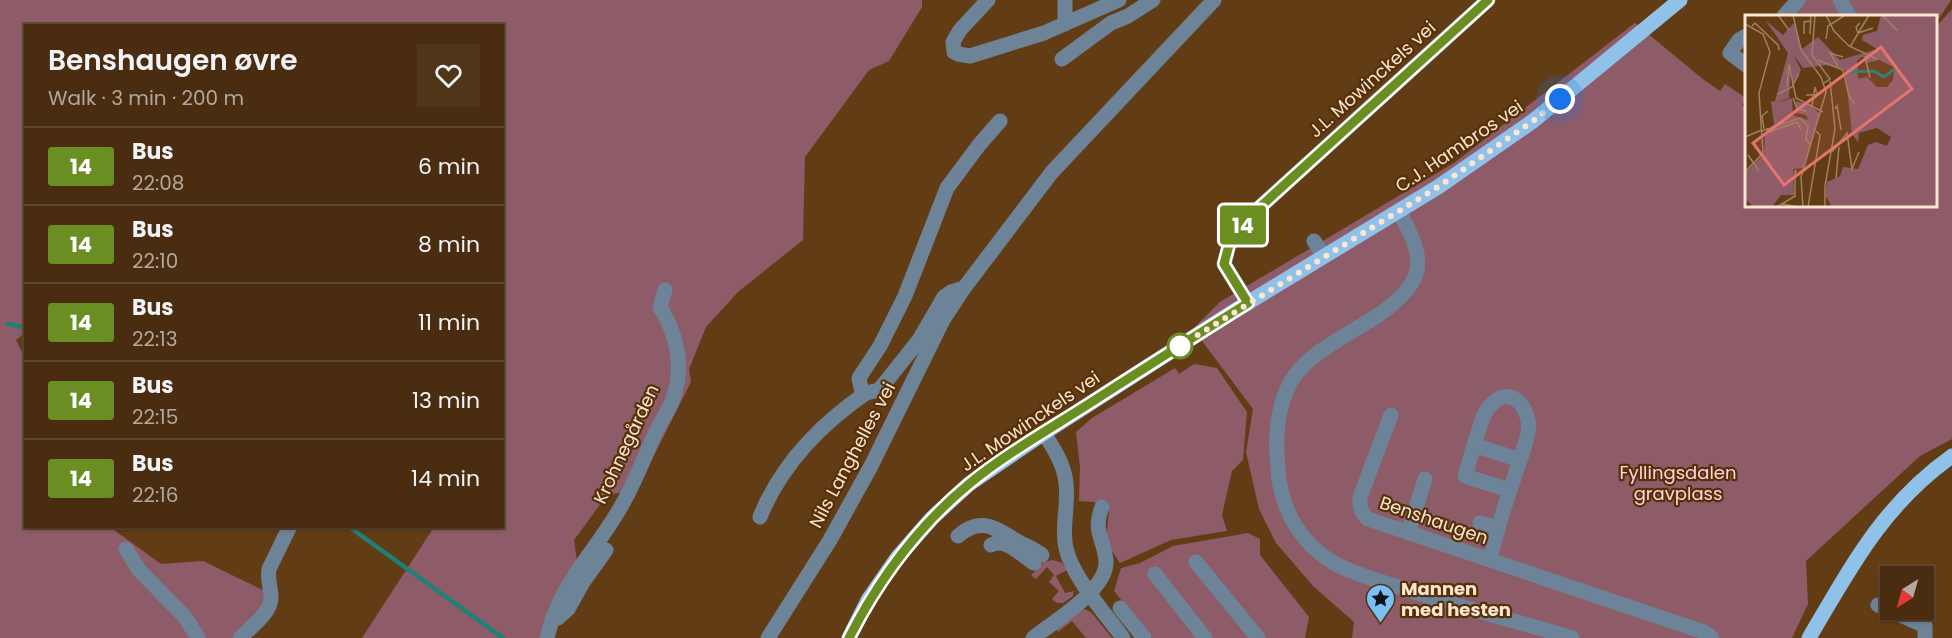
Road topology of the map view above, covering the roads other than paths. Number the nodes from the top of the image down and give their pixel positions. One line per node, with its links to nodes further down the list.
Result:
1 (988, 0): 12 (street)
2 (1065, 0): 12 (street)
3 (1119, 0): 12 (street)
4 (1153, 0): 14 (street)
5 (1214, 0): 20 (street, Nils Langhelles vei)
6 (1488, 0): 22 (street, J.L. Mowinckels vei)
7 (1680, 0): 17 (main road, C.J. Hambros vei)
8 (1797, 0): 10 (street)
9 (1840, 0): 11 (street)
10 (1785, 15)
11 (1848, 15)
12 (1065, 24)
13 (1745, 37): 15 (street)
14 (1062, 59)
15 (1745, 64)
16 (1000, 121): 23 (street, Nils Langhelles vei)
17 (1398, 211): 19 (main road, J.L. Mowinckels vei); 59 (street)
18 (1314, 241): 19 (street)
19 (1324, 256): 22 (main road, J.L. Mowinckels vei)
20 (964, 288): 23 (street, Nils Langhelles vei); 52 (street, Nils Langhelles vei)
21 (665, 291): 49 (street, Krohnegården)
22 (1248, 303): 25 (main road, J.L. Mowinckels vei)
23 (867, 393): 32 (street, Nils Langhelles vei)
24 (1391, 415): 36 (street, Benshaugen)
25 (1044, 433): 39 (street); 53 (main road, J.L. Mowinckels vei)
26 (1474, 446): 28 (street); 28 (street, Benshaugen); 30 (street)
27 (1952, 456): 61 (main road)
28 (1520, 460): 30 (street, Benshaugen)
29 (1425, 479): 36 (street)
30 (1509, 490): 34 (street, Benshaugen)
31 (1102, 507): 46 (street)
32 (760, 518)
33 (1480, 523): 34 (street)
34 (1497, 527): 42 (street, Benshaugen)
35 (289, 528): 51 (street)
36 (1408, 533): 42 (street, Benshaugen)
37 (958, 536): 44 (street)
38 (991, 546): 44 (street)
39 (1066, 548): 44 (street); 46 (street)
40 (126, 549): 50 (street)
41 (606, 550): 49 (street)
42 (1490, 560): 60 (street, Benshaugen)
43 (1196, 562): 58 (street)
44 (1034, 563)
45 (1155, 573): 57 (street)
46 (1089, 593): 54 (street); 55 (street)
47 (1878, 605): 62 (street)
48 (1120, 608): 56 (street)
49 (547, 631)
50 (198, 638)
51 (240, 638)
52 (768, 638)
53 (849, 638)
54 (1033, 638)
55 (1123, 638)
56 (1144, 638)
57 (1205, 638)
58 (1258, 638)
59 (1572, 638)
60 (1712, 638)
61 (1809, 638)
62 (1925, 638)

